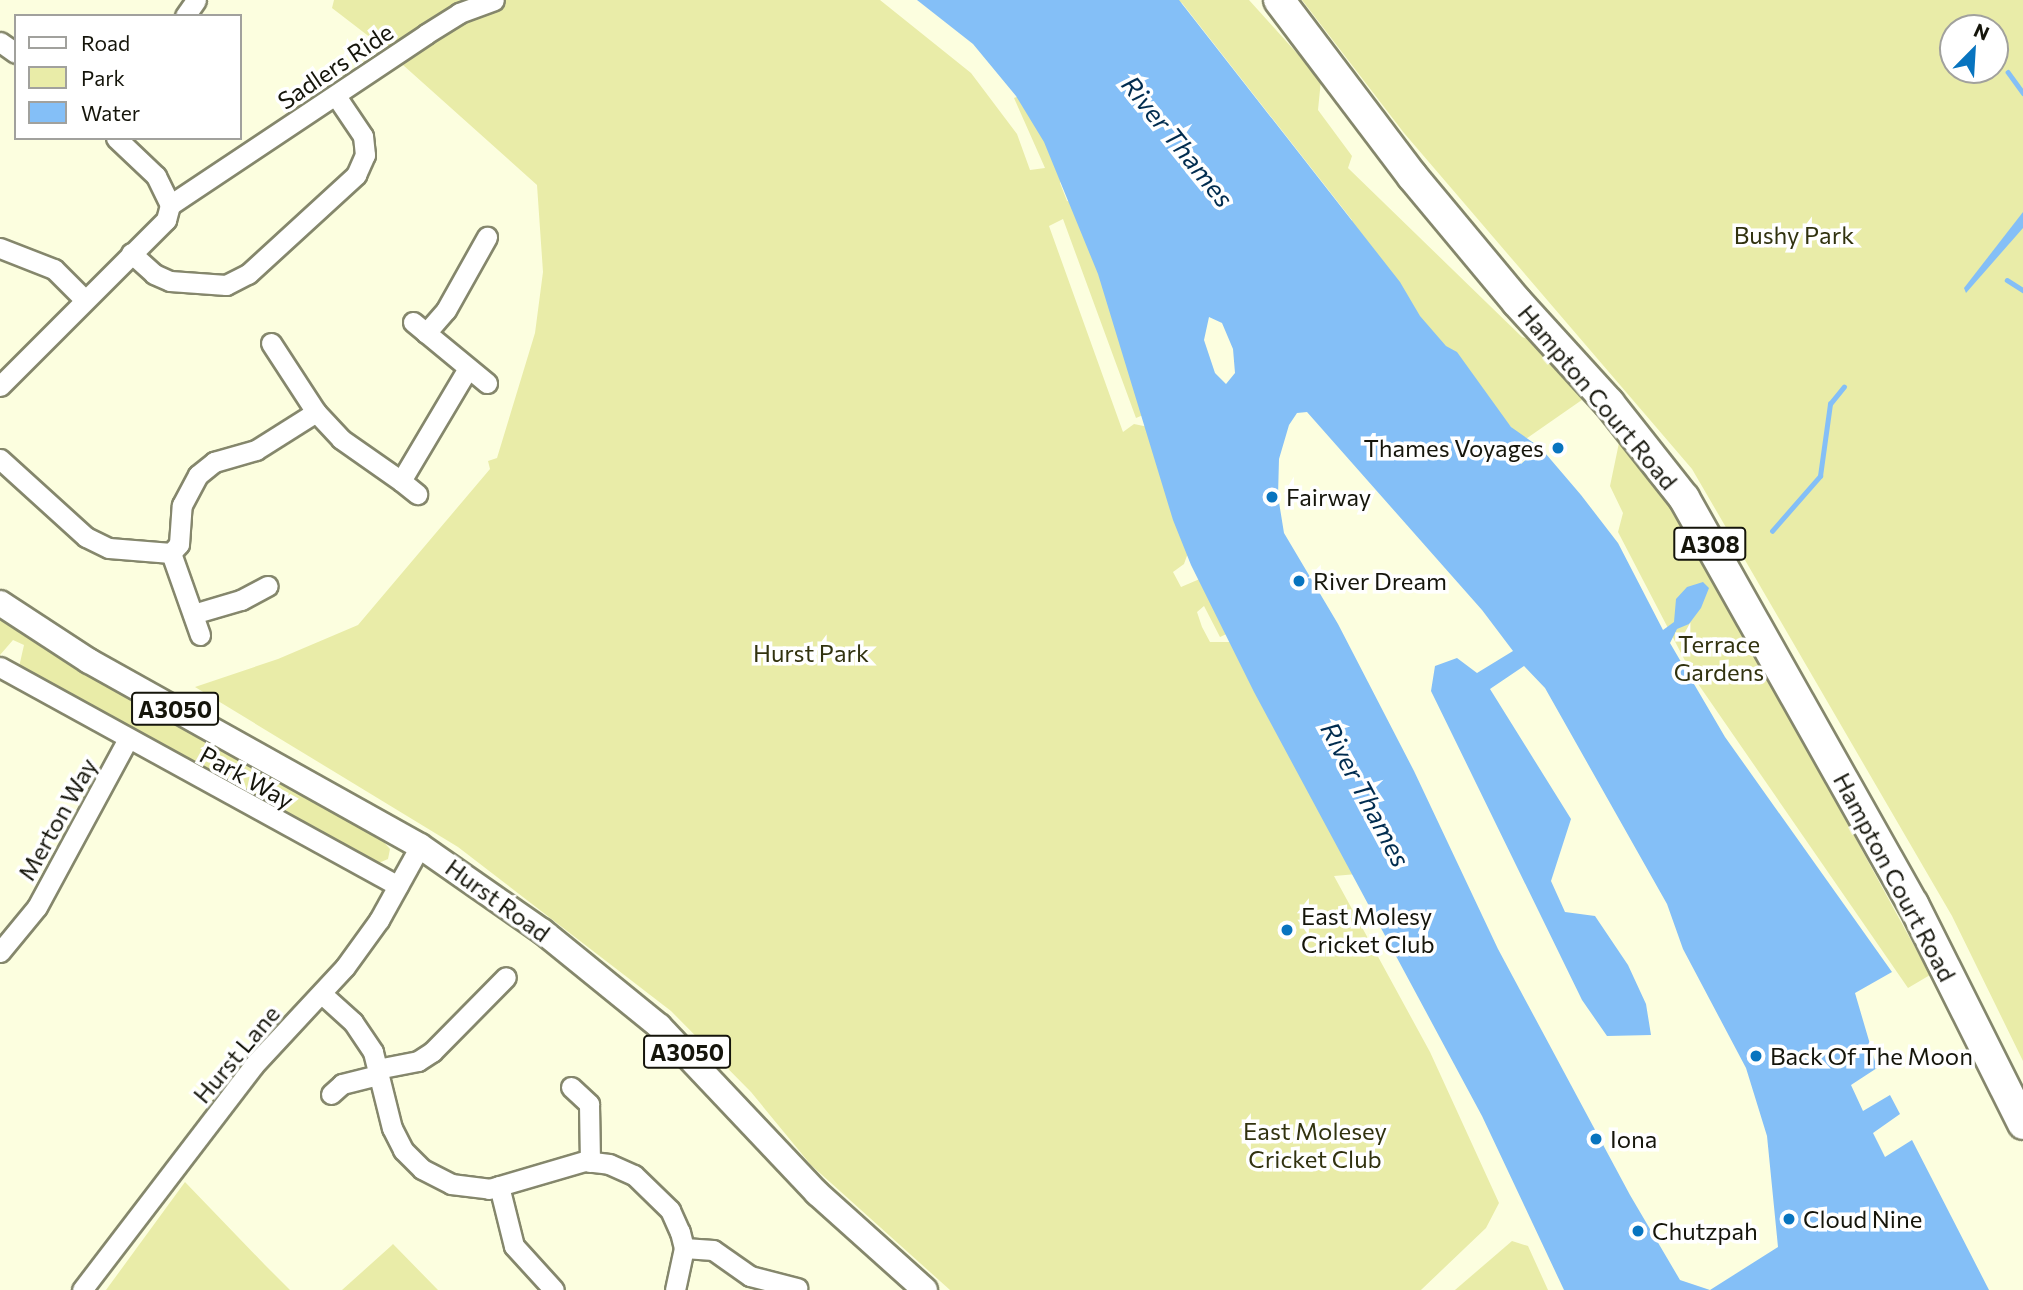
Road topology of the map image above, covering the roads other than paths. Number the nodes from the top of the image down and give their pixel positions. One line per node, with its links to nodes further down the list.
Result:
1 (494, 0): 3 (street, Sadlers Ride)
2 (1279, 0): 35 (highway, Hampton Court Road / A308)
3 (336, 96): 5 (street, Sadlers Ride); 8 (street)
4 (118, 140): 5 (street)
5 (170, 205): 8 (street, Sadlers Ride)
6 (487, 237): 11 (street)
7 (0, 248): 9 (street)
8 (131, 253): 9 (street, Sadlers Ride)
9 (83, 298): 13 (street, Sadlers Ride)
10 (271, 343): 14 (street)
11 (467, 370): 12 (street); 17 (street)
12 (487, 383)
13 (0, 386)
14 (316, 412): 17 (street); 20 (street)
15 (0, 460): 18 (street)
16 (0, 472): 18 (street)
17 (401, 481): 19 (street)
18 (23, 483): 20 (street)
19 (416, 494)
20 (171, 553): 23 (street)
21 (267, 586): 23 (street)
22 (0, 603): 27 (main road, Hurst Road / A3050)
23 (193, 614): 24 (street)
24 (200, 635)
25 (0, 667): 26 (street, Park Way)
26 (128, 739): 28 (street, Park Way); 29 (street, Merton Way)
27 (420, 846): 28 (street, Hurst Lane); 43 (main road, Hurst Road / A3050)
28 (398, 886): 31 (street, Hurst Lane)
29 (0, 953)
30 (506, 977): 32 (street)
31 (322, 994): 32 (street); 40 (street, Hurst Lane)
32 (378, 1072): 34 (street); 37 (street)
33 (571, 1087): 36 (street)
34 (331, 1094)
35 (2023, 1124)
36 (590, 1162): 37 (street); 38 (street)
37 (499, 1186): 41 (street)
38 (684, 1248): 39 (street); 42 (street)
39 (797, 1288)
40 (82, 1290)
41 (554, 1290)
42 (676, 1290)
43 (925, 1290)

